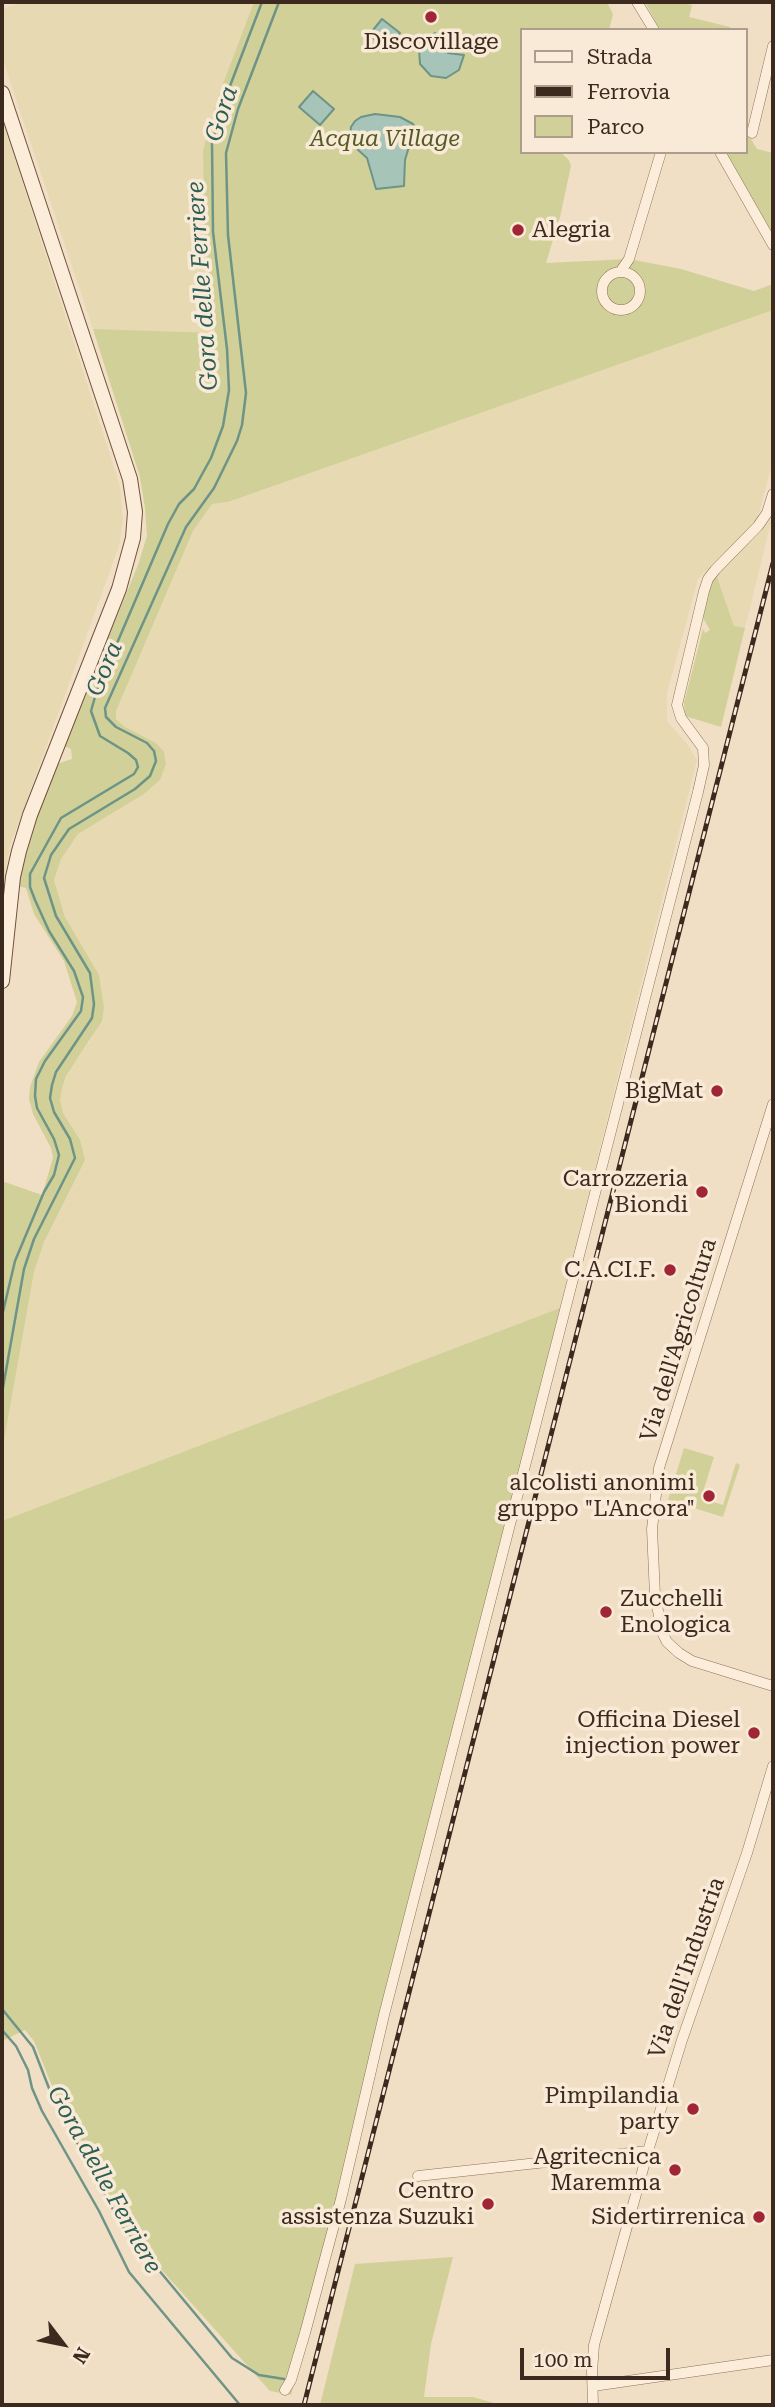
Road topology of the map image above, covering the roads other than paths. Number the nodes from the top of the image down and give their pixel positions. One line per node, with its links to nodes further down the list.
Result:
1 (637, 2): 2 (street)
2 (653, 28)
3 (773, 46): 5 (street)
4 (2, 93): 11 (street)
5 (752, 133)
6 (660, 154): 9 (street)
7 (721, 154): 8 (street)
8 (773, 245)
9 (625, 273)
10 (773, 494): 19 (street)
11 (2, 981)
12 (773, 1104): 13 (street, Via dell'Agricoltura)
13 (773, 1686)
14 (773, 1766): 15 (street, Via dell'Industria)
15 (648, 2151): 16 (street); 18 (street, Via dell'Industria)
16 (418, 2176)
17 (773, 2360): 18 (street)
18 (593, 2386): 20 (street, Via dell'Industria)
19 (285, 2390)
20 (593, 2405)

